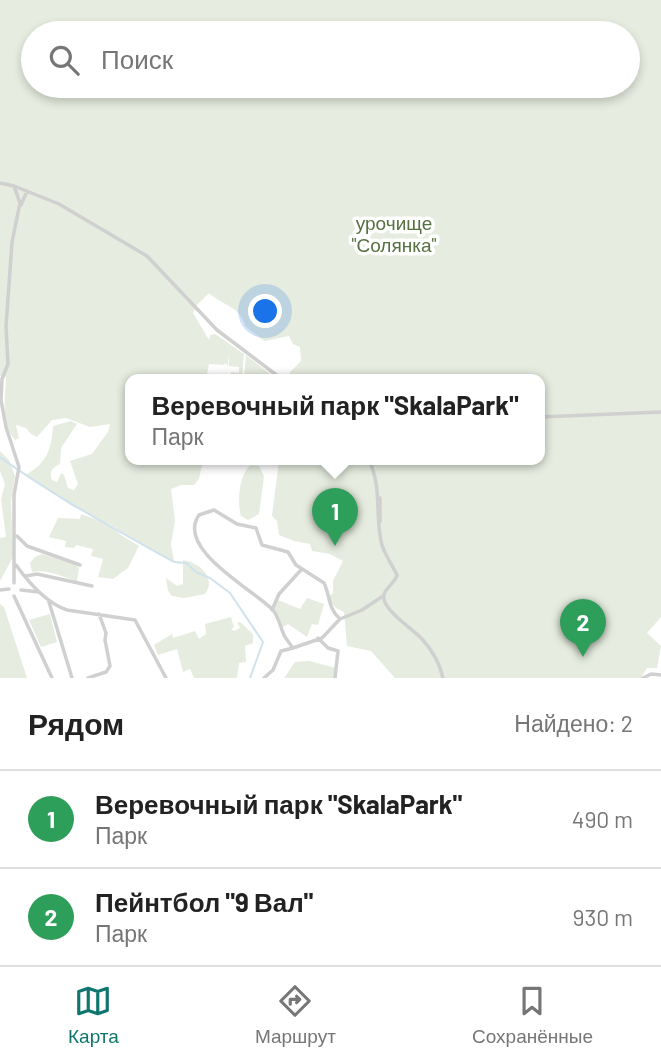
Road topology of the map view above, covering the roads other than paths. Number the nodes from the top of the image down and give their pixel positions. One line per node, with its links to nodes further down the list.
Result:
1 (0, 183): 2 (street)
2 (14, 186): 3 (street); 4 (street)
3 (27, 191): 4 (street); 5 (street)
4 (19, 211): 6 (street)
5 (275, 374)
6 (1, 379): 10 (street)
7 (661, 412): 8 (street)
8 (545, 417)
9 (371, 465): 22 (street)
10 (15, 532): 11 (street); 12 (street)
11 (15, 564): 14 (street); 15 (street)
12 (80, 565)
13 (303, 569): 24 (street); 24 (street); 26 (street)
14 (26, 576): 16 (street); 20 (street)
15 (14, 583)
16 (92, 586)
17 (9, 589): 18 (street)
18 (0, 590)
19 (21, 590): 20 (street)
20 (40, 592): 23 (street)
21 (15, 596): 30 (street)
22 (383, 596): 26 (street); 36 (street)
23 (49, 603): 25 (street); 31 (street)
24 (272, 610): 28 (street)
25 (99, 614): 32 (street); 33 (street)
26 (340, 619): 27 (street)
27 (318, 638): 28 (street); 35 (street)
28 (293, 648): 34 (street)
29 (661, 675): 37 (street)
30 (52, 678)
31 (72, 678)
32 (88, 678)
33 (166, 678)
34 (264, 678)
35 (335, 678)
36 (443, 678)
37 (643, 678)

